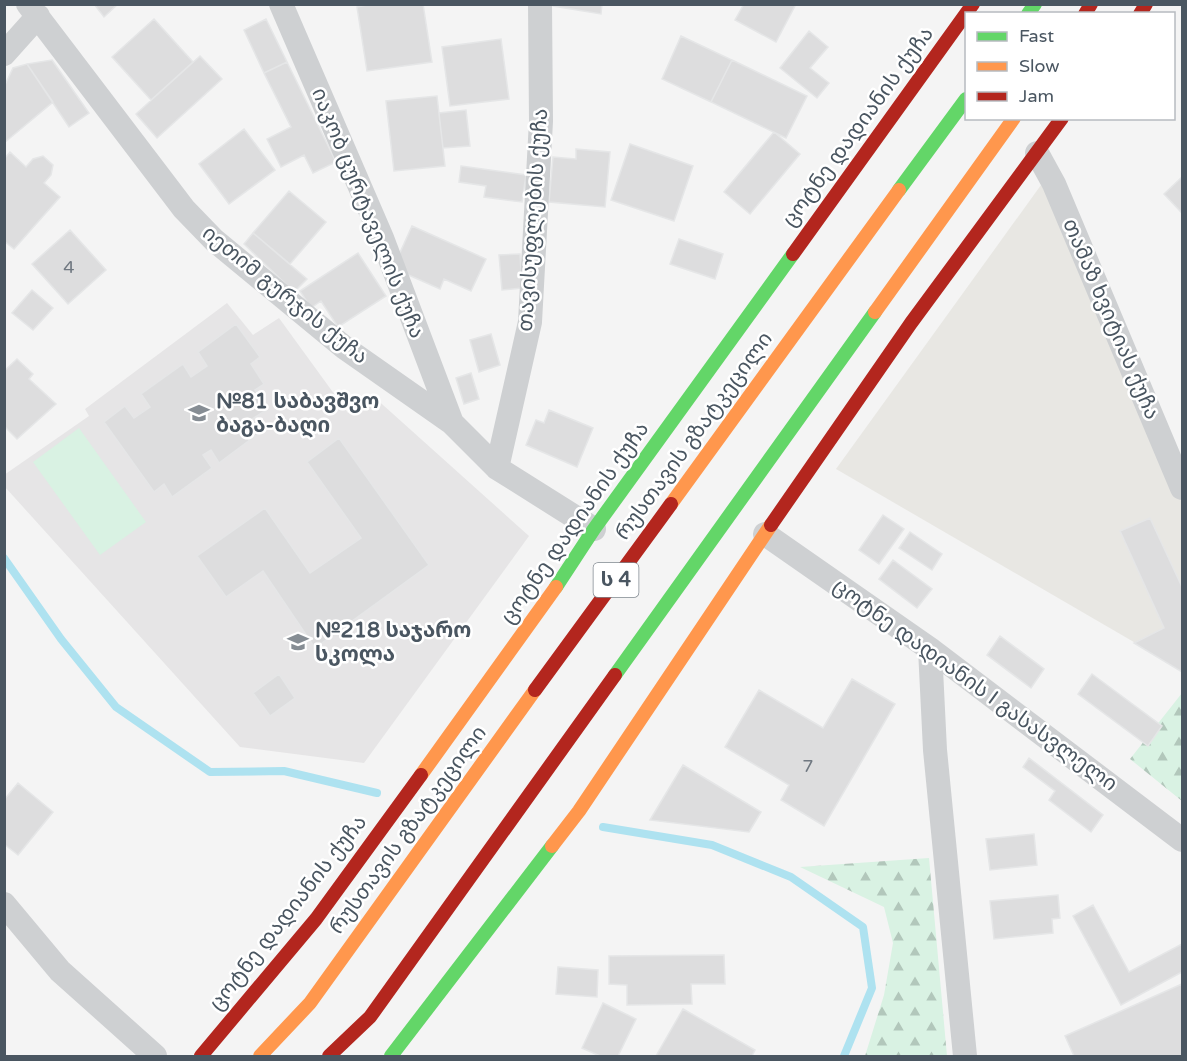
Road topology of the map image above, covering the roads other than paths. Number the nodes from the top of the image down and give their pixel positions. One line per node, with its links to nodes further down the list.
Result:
1 (281, 4): 10 (street, იაკობ ცურტაველის ქუჩა)
2 (540, 4): 11 (street, თავისუფლების ქუჩა)
3 (33, 10): 5 (street); 10 (street, იეთიმ გურჯის ქუჩა)
4 (965, 15): 13 (main road, ცოტნე დადიანის ქუჩა)
5 (4, 54)
6 (965, 100): 21 (main road, რუსთავის გზატკეცილი / ს 4)
7 (1013, 120): 22 (main road, ს 4)
8 (1061, 120): 9 (main road)
9 (1037, 153): 12 (street, თამაზ ხვიტიას ქუჩა); 14 (main road)
10 (453, 423): 11 (street, იეთიმ გურჯის ქუჩა)
11 (498, 468): 13 (street, იეთიმ გურჯის ქუჩა)
12 (1182, 488)
13 (594, 529): 20 (main road, ცოტნე დადიანის ქუჩა)
14 (765, 534): 15 (street, ცოტნე დადიანის I გასასვლელი); 18 (main road)
15 (930, 649): 16 (street, ცოტნე დადიანის I გასასვლელი); 25 (street)
16 (1182, 840)
17 (4, 904): 19 (street)
18 (408, 1034): 23 (main road); 24 (main road)
19 (155, 1056)
20 (201, 1056)
21 (260, 1056)
22 (329, 1056)
23 (378, 1056)
24 (391, 1056)
25 (965, 1056)

